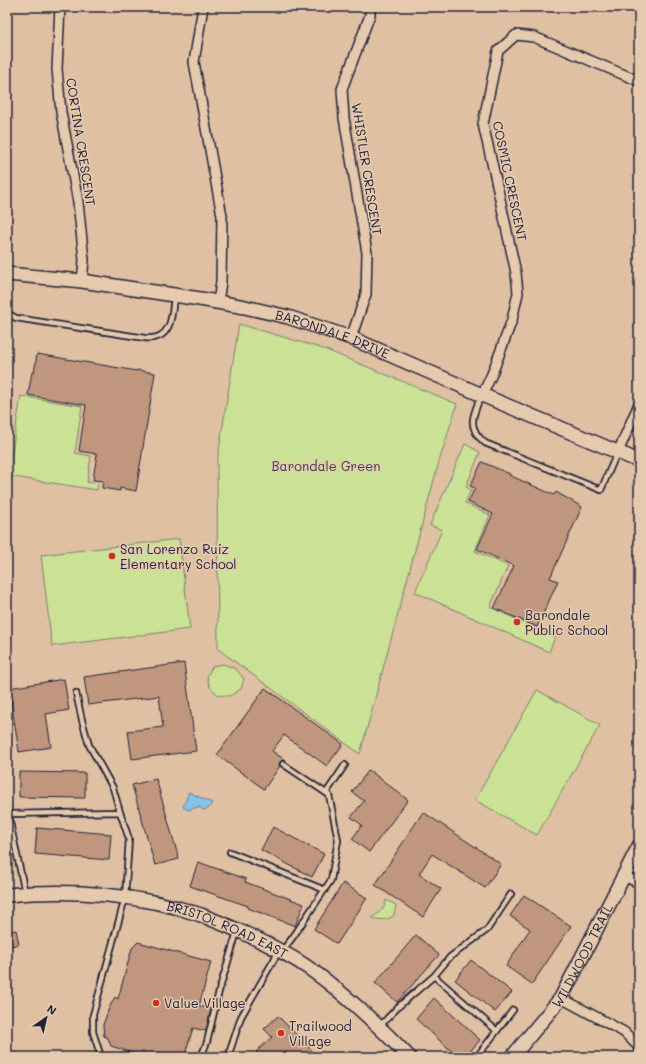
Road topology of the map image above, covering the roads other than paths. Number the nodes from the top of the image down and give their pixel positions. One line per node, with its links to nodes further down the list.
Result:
1 (60, 7): 6 (street, CORTINA CRESCENT)
2 (203, 7): 8 (street)
3 (370, 7): 10 (street, WHISTLER CRESCENT)
4 (639, 81): 11 (street, COSMIC CRESCENT)
5 (7, 274): 6 (street, BARONDALE DRIVE)
6 (82, 281): 7 (street, BARONDALE DRIVE)
7 (174, 295): 8 (street, BARONDALE DRIVE); 9 (lane)
8 (218, 302): 10 (street, BARONDALE DRIVE)
9 (7, 313)
10 (351, 338): 11 (street, BARONDALE DRIVE)
11 (482, 395): 13 (street, BARONDALE DRIVE); 13 (lane)
12 (639, 404): 13 (street)
13 (618, 452): 14 (street, BARONDALE DRIVE)
14 (639, 461)
15 (76, 693): 20 (lane)
16 (283, 764): 18 (lane)
17 (345, 765): 18 (lane)
18 (326, 792): 25 (lane)
19 (7, 812): 20 (lane); 26 (lane)
20 (120, 812): 29 (lane)
21 (639, 846): 23 (street, WILDWOOD TRAIL)
22 (230, 852): 25 (lane)
23 (624, 876): 24 (street); 33 (street, WILDWOOD TRAIL)
24 (639, 883)
25 (325, 890): 31 (lane)
26 (25, 893): 28 (street, BRISTOL ROAD EAST); 29 (street, BRISTOL ROAD EAST)
27 (511, 894): 32 (lane)
28 (7, 895)
29 (124, 898): 30 (street, BRISTOL ROAD EAST); 39 (lane)
30 (238, 930): 31 (street, BRISTOL ROAD EAST); 40 (lane)
31 (281, 951): 35 (street, BRISTOL ROAD EAST); 41 (lane)
32 (434, 976): 35 (lane); 36 (lane)
33 (561, 998): 37 (street); 43 (street, WILDWOOD TRAIL)
34 (513, 1010): 36 (lane)
35 (379, 1027): 42 (street, BRISTOL ROAD EAST)
36 (497, 1031): 38 (lane)
37 (639, 1047)
38 (479, 1054)
39 (101, 1057)
40 (201, 1057)
41 (228, 1057)
42 (409, 1057)
43 (512, 1057)

